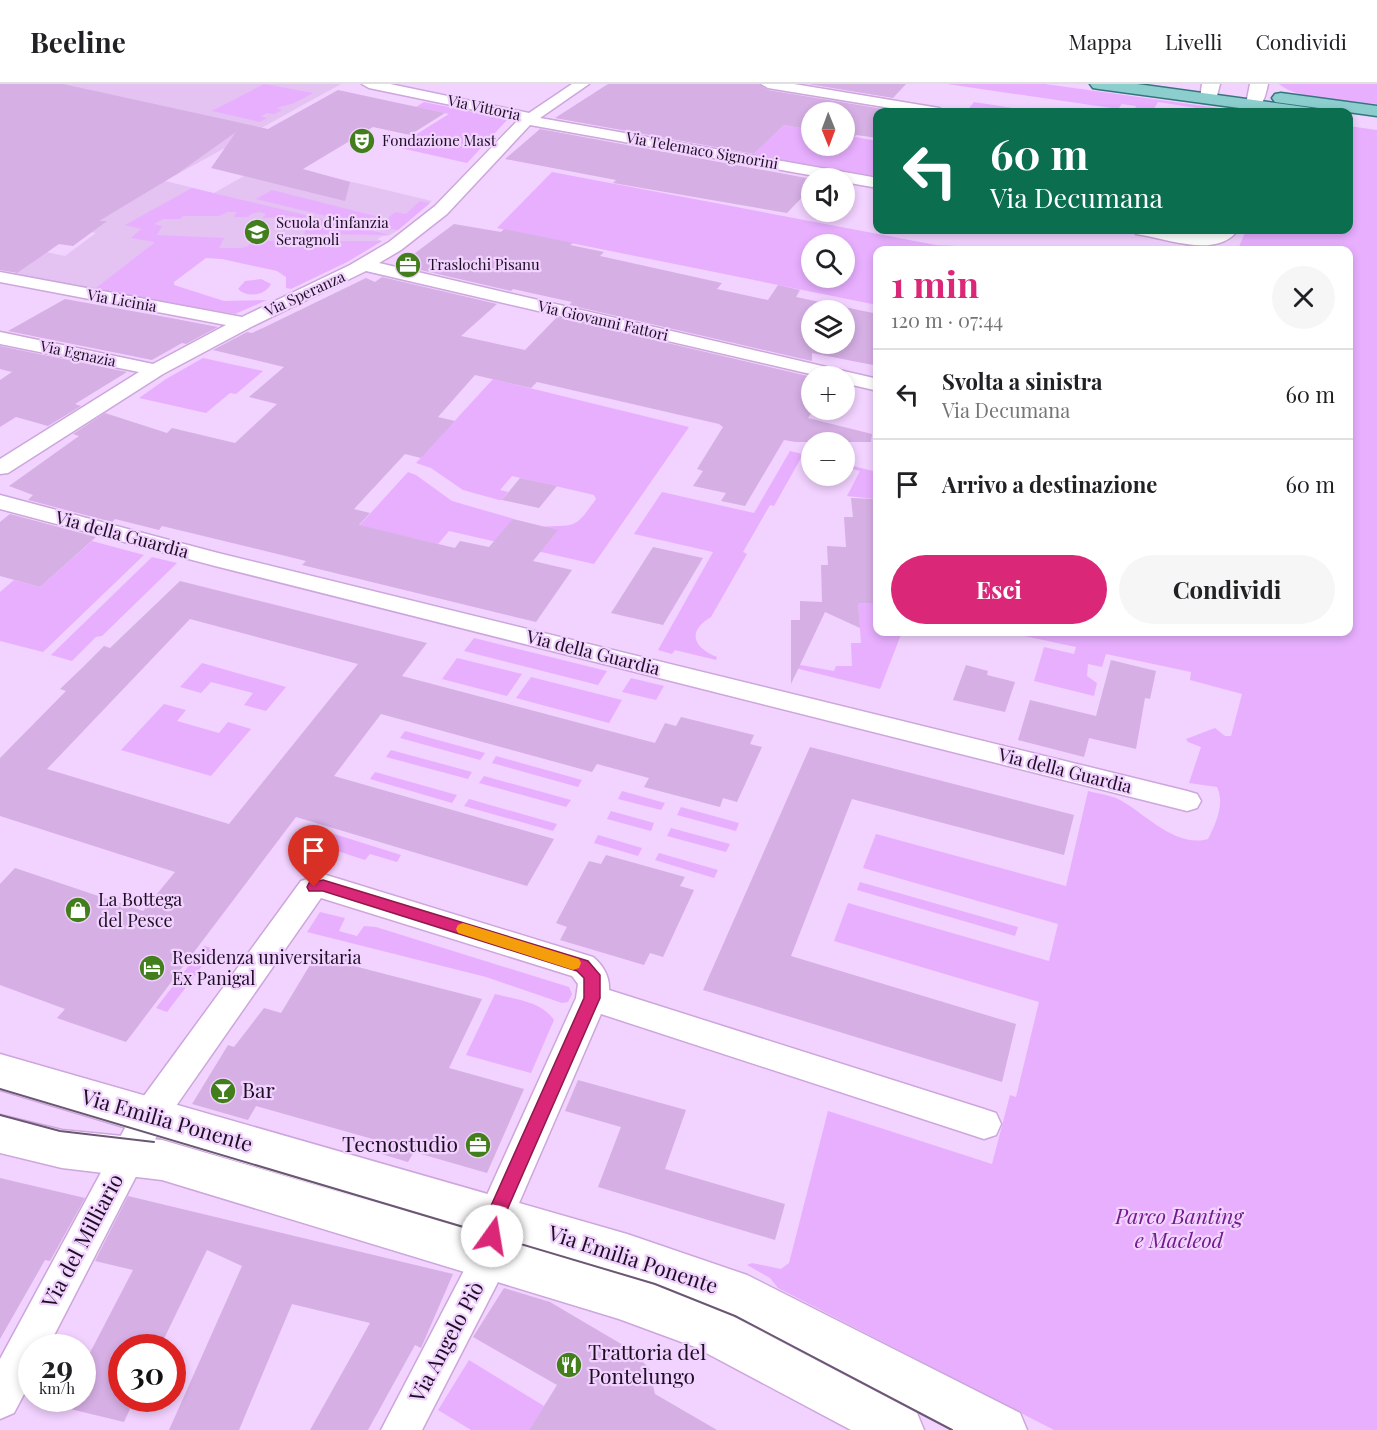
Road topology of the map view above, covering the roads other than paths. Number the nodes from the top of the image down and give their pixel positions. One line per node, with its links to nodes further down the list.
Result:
1 (369, 84): 12 (street, Via Vittoria)
2 (582, 84): 12 (street, Via Speranza)
3 (768, 84): 8 (street)
4 (1099, 84): 6 (main road)
5 (1178, 84): 6 (main road)
6 (1210, 90): 7 (main road)
7 (1256, 95): 9 (main road)
8 (915, 108)
9 (1301, 108)
10 (1353, 110): 11 (main road)
11 (1377, 111)
12 (528, 119): 15 (street, Via Telemaco Signorini); 18 (street, Via Speranza)
13 (1353, 119): 14 (main road)
14 (1377, 123)
15 (873, 182)
16 (1170, 234): 17 (street)
17 (1227, 234)
18 (364, 265): 20 (street, Via Speranza); 22 (street, Via Giovanni Fattori)
19 (0, 277): 20 (street, Via Licinia)
20 (244, 323): 23 (street, Via Speranza)
21 (0, 338): 23 (street, Via Egnazia)
22 (801, 367)
23 (156, 370): 26 (street, Via Speranza)
24 (855, 380): 25 (street, Via Giovanni Fattori)
25 (873, 384)
26 (0, 468)
27 (0, 502): 28 (street, Via della Guardia)
28 (1187, 801)
29 (592, 998): 31 (street, Via del Milliario); 32 (street); 35 (street, Via Angelo Piò)
30 (0, 1072): 31 (main road, Via Emilia Ponente)
31 (150, 1115): 34 (street, Via del Milliario); 35 (main road, Via Emilia Ponente)
32 (984, 1124)
33 (0, 1134): 34 (main road, Via Emilia Ponente)
34 (128, 1155): 35 (main road, Via Emilia Ponente); 36 (street, Via del Milliario)
35 (492, 1236): 37 (street, Via Angelo Piò); 38 (main road, Via Emilia Ponente); 39 (main road, Via Emilia Ponente)
36 (0, 1399)
37 (400, 1430)
38 (900, 1430)
39 (1003, 1430)

